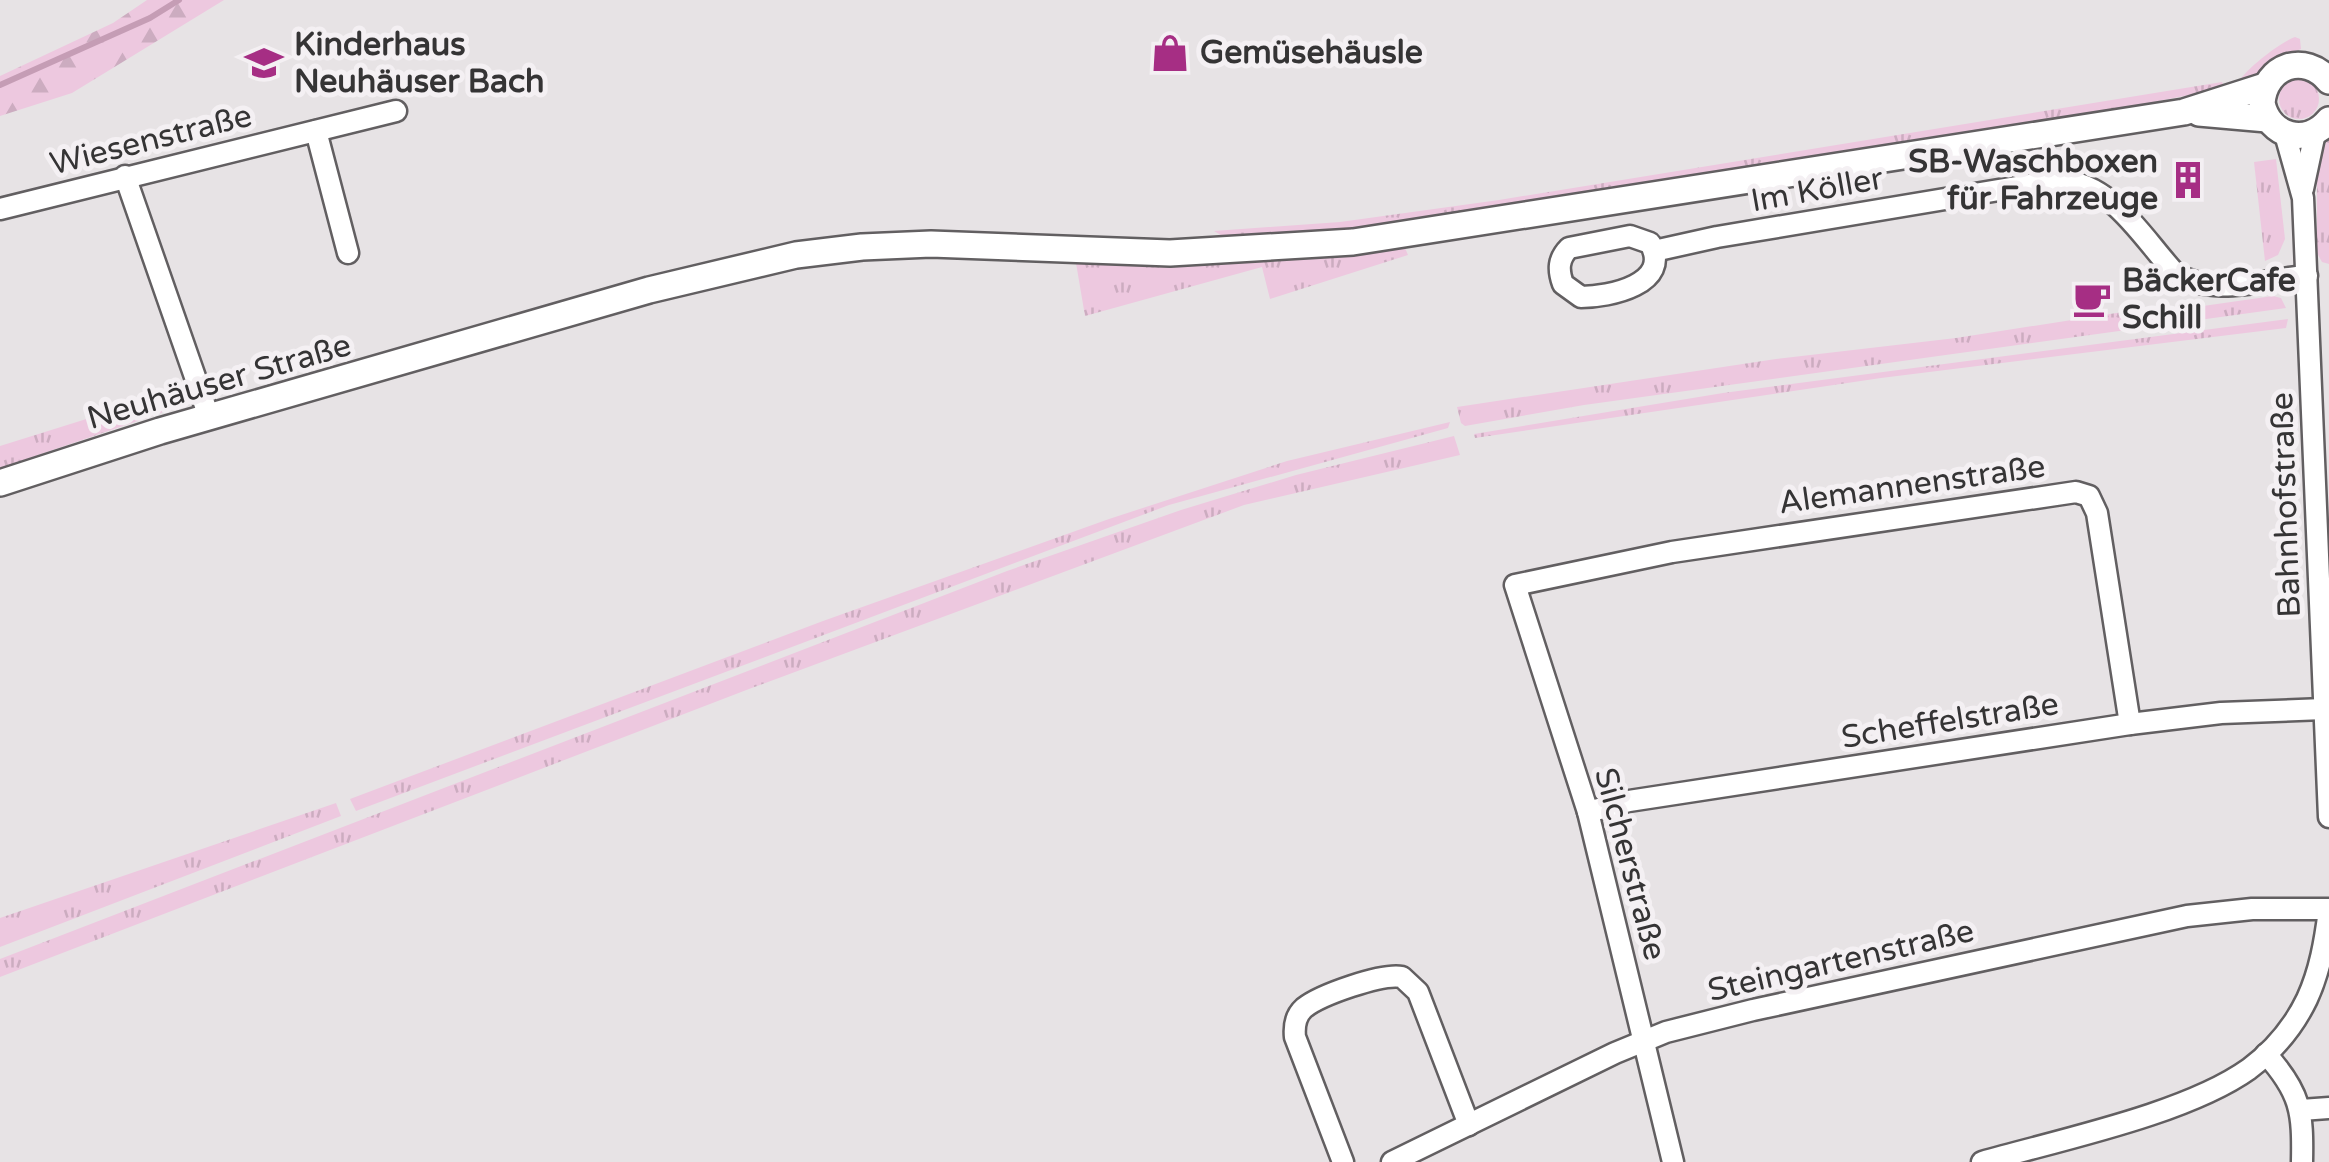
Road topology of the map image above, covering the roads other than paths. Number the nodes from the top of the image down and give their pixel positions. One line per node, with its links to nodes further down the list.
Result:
1 (2329, 81): 2 (main road)
2 (2265, 86): 4 (main road); 5 (main road)
3 (396, 111): 7 (street, Wiesenstraße)
4 (2184, 112): 5 (main road); 14 (main road, Neuhäuser Straße)
5 (2276, 126): 6 (main road); 9 (street, Bahnhofstraße)
6 (2322, 126): 9 (street, Bahnhofstraße)
7 (316, 131): 8 (street, Wiesenstraße); 12 (street)
8 (125, 176): 10 (street, Wiesenstraße); 14 (street)
9 (2303, 192): 13 (street, Bahnhofstraße)
10 (0, 209)
11 (1654, 251): 11 (street, Im Köller); 13 (street, Im Köller)
12 (348, 253)
13 (2307, 276): 17 (street, Bahnhofstraße)
14 (209, 417): 15 (main road, Neuhäuser Straße)
15 (0, 483)
16 (1514, 585): 19 (street, Alemannenstraße); 20 (street, Silcherstraße)
17 (2326, 679): 18 (street, Bahnhofstraße)
18 (2324, 708): 19 (street, Scheffelstraße); 21 (street, Bahnhofstraße)
19 (2130, 724): 20 (street, Scheffelstraße)
20 (1588, 812): 23 (street, Silcherstraße)
21 (2329, 817)
22 (2329, 910): 23 (street, Steingartenstraße); 24 (street)
23 (1644, 1039): 27 (street, Steingartenstraße); 30 (street, Silcherstraße)
24 (2266, 1054): 26 (street); 31 (street)
25 (2329, 1108): 26 (street)
26 (2301, 1110): 32 (street)
27 (1469, 1124): 28 (street); 29 (street, Steingartenstraße)
28 (1343, 1162)
29 (1392, 1162)
30 (1673, 1162)
31 (1982, 1162)
32 (2302, 1162)

